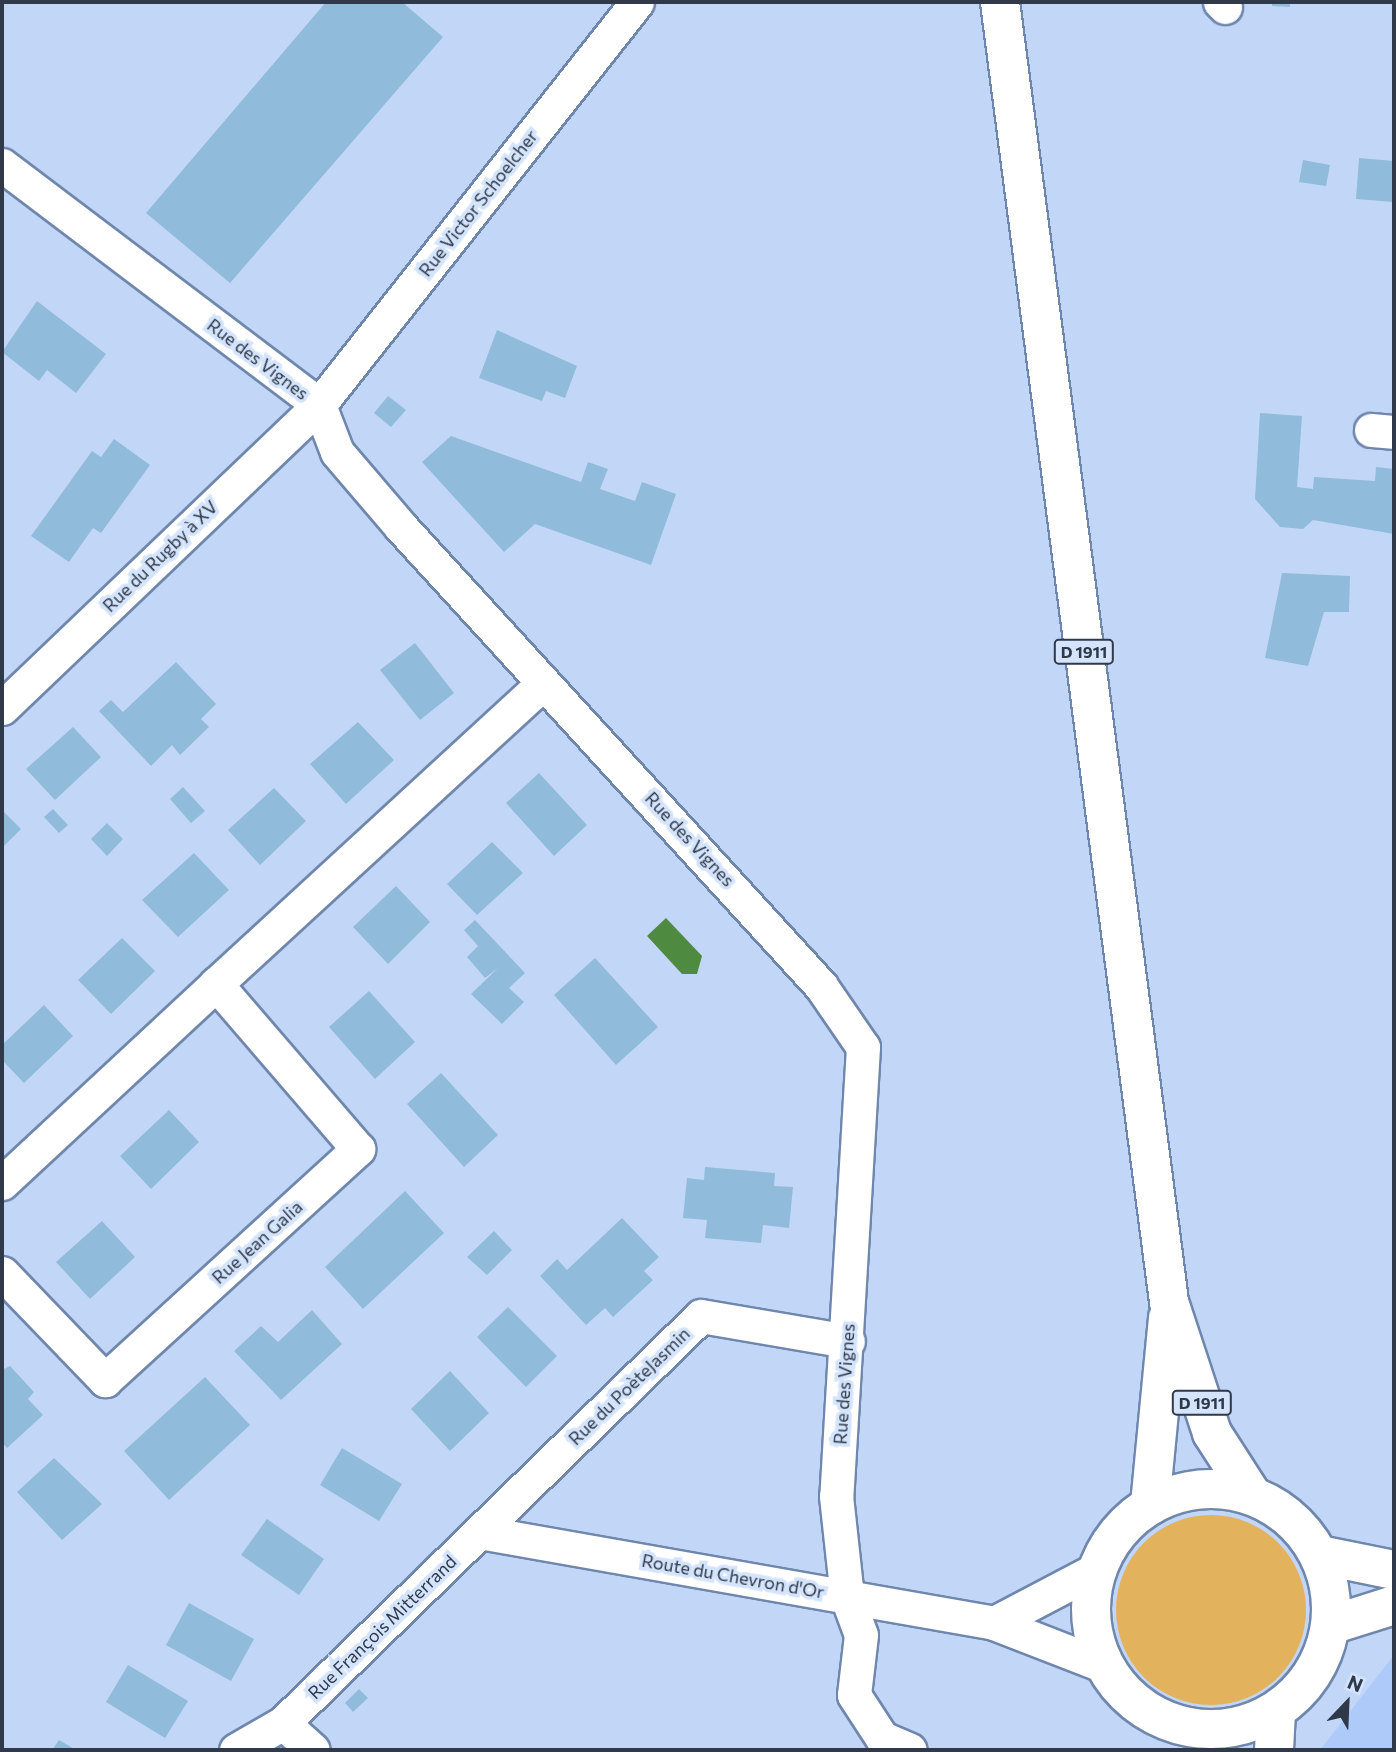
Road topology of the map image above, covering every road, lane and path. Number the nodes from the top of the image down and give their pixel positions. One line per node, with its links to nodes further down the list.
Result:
1 (637, 2): 4 (street, Rue Victor Schoelcher)
2 (1000, 2): 10 (main road, D 1911)
3 (2, 165): 4 (street, Rue des Vignes)
4 (319, 405): 5 (street, Rue des Vignes); 6 (street, Rue du Rugby à XV)
5 (541, 685): 7 (street); 11 (street, Rue des Vignes)
6 (2, 708)
7 (216, 984): 8 (street); 9 (street, Rue Jean Galia)
8 (2, 1182)
9 (2, 1273)
10 (1169, 1302): 12 (main road, D 1911); 13 (main road, D 1911)
11 (848, 1341): 14 (street, Rue du PoèteJasmin); 18 (street, Rue des Vignes)
12 (1252, 1496): 13 (main road); 15 (main road)
13 (1150, 1505): 16 (main road)
14 (480, 1532): 18 (street, Route du Chevron d'Or); 24 (street, Rue François Mitterrand)
15 (1320, 1555): 17 (main road); 21 (main road)
16 (1097, 1569): 20 (street); 22 (main road)
17 (1394, 1570)
18 (847, 1597): 20 (street); 28 (street, Route du Chevron d'Or)
19 (1394, 1605): 21 (main road)
20 (994, 1623): 22 (street)
21 (1331, 1625): 23 (main road)
22 (1105, 1666): 25 (main road)
23 (1276, 1711): 25 (main road); 29 (main road)
24 (283, 1723): 26 (street, Rue François Mitterrand); 27 (street)
25 (1184, 1737)
26 (236, 1750)
27 (313, 1750)
28 (910, 1750)
29 (1273, 1750)

